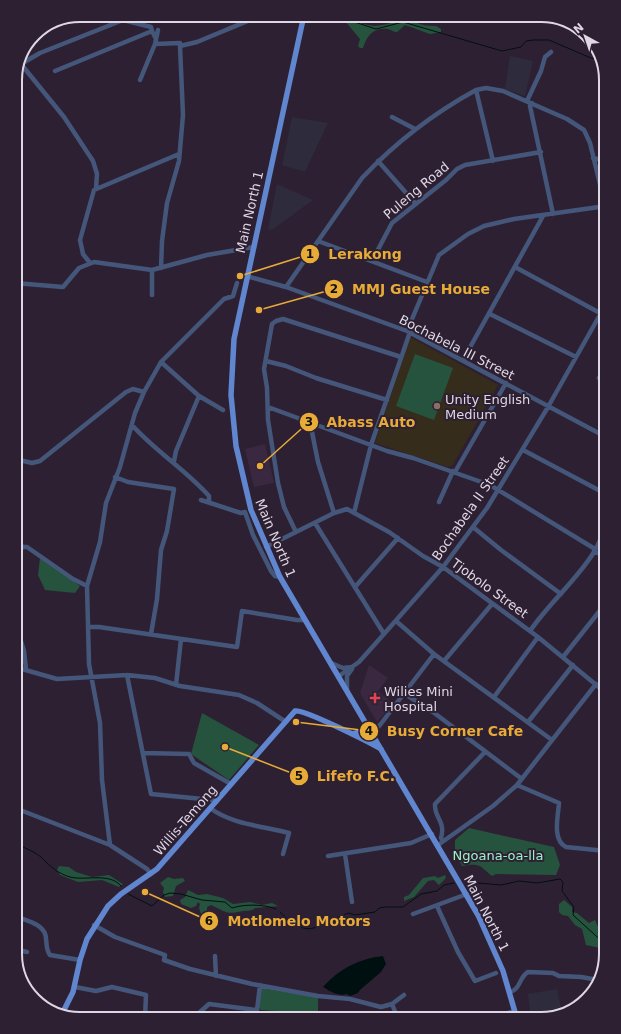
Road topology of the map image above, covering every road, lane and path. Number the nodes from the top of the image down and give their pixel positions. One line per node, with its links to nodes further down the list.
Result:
1 (118, 22): 11 (street)
2 (131, 22): 6 (street)
3 (245, 22): 9 (street)
4 (302, 22): 33 (main road, Main North 1)
5 (158, 30): 7 (street)
6 (152, 31): 7 (street); 13 (street)
7 (156, 37): 8 (street)
8 (155, 44): 9 (street); 14 (street)
9 (180, 46): 21 (street)
10 (551, 52): 16 (street)
11 (25, 62)
12 (24, 67): 27 (street)
13 (55, 71)
14 (140, 80)
15 (476, 90): 16 (street); 19 (street); 25 (street)
16 (527, 101): 17 (street)
17 (532, 103): 20 (street); 22 (street)
18 (392, 117): 19 (street)
19 (414, 129): 24 (street)
20 (541, 152): 25 (street, Puleng Road); 30 (street)
21 (179, 154): 27 (street); 37 (street)
22 (593, 158): 23 (street); 26 (street)
23 (599, 159)
24 (378, 161): 28 (street); 32 (street)
25 (492, 161): 28 (street, Puleng Road)
26 (599, 182)
27 (96, 189): 35 (street)
28 (415, 203): 34 (street, Puleng Road)
29 (599, 207): 30 (street)
30 (553, 214): 31 (street)
31 (543, 216): 36 (street); 40 (street)
32 (318, 241): 34 (street); 43 (street)
33 (254, 247): 37 (street); 39 (main road, Main North 1)
34 (372, 261): 40 (street)
35 (90, 263): 38 (street); 41 (street)
36 (515, 267): 47 (street); 48 (street)
37 (160, 268): 38 (street)
38 (152, 270): 46 (street)
39 (246, 276): 43 (street, Bochabela III Street); 45 (main road, Main North 1)
40 (427, 282): 51 (street)
41 (22, 283)
42 (237, 284): 44 (street)
43 (286, 287): 51 (street, Bochabela III Street)
44 (234, 292): 45 (street); 56 (street)
45 (242, 293): 85 (main road, Main North 1)
46 (152, 295)
47 (599, 312)
48 (490, 314): 53 (street); 54 (street)
49 (599, 315): 50 (street, Bochabela II Street)
50 (597, 320): 53 (street, Bochabela II Street)
51 (409, 332): 52 (street); 54 (street, Bochabela III Street)
52 (401, 357): 55 (street); 60 (street)
53 (576, 357): 62 (street, Bochabela II Street)
54 (463, 360): 57 (street, Bochabela III Street)
55 (266, 361): 60 (street); 61 (street)
56 (161, 362): 58 (street); 59 (street)
57 (506, 383): 62 (street, Bochabela III Street); 71 (street)
58 (144, 392): 65 (street); 69 (street)
59 (199, 396): 63 (street); 70 (street)
60 (386, 400): 67 (street)
61 (268, 407): 64 (street); 82 (street)
62 (548, 407): 66 (street, Bochabela III Street); 68 (street, Bochabela II Street)
63 (223, 410)
64 (310, 422): 67 (street); 79 (street)
65 (132, 425): 70 (street); 72 (street)
66 (599, 433)
67 (371, 445): 71 (street); 78 (street)
68 (523, 450): 73 (street); 74 (street, Bochabela II Street)
69 (22, 461)
70 (174, 461): 76 (street)
71 (454, 472): 74 (street); 77 (street)
72 (115, 477): 91 (street); 100 (street)
73 (599, 490)
74 (498, 491): 81 (street, Bochabela II Street); 87 (street)
75 (201, 500): 76 (street)
76 (209, 502): 90 (street)
77 (438, 502)
78 (354, 513): 79 (street); 83 (street, Tjobolo Street)
79 (334, 514): 80 (street)
80 (315, 523): 82 (street); 92 (street)
81 (473, 526): 89 (street, Bochabela II Street); 93 (street)
82 (296, 532): 85 (street)
83 (398, 538): 89 (street, Tjobolo Street); 92 (street)
84 (599, 542): 87 (street)
85 (266, 547): 90 (main road, Main North 1)
86 (22, 549): 91 (street)
87 (595, 550): 88 (street); 93 (street)
88 (599, 553)
89 (443, 567): 94 (street, Tjobolo Street); 97 (street, Bochabela II Street)
90 (280, 577): 96 (main road, Main North 1)
91 (87, 586): 98 (street)
92 (355, 588): 101 (street)
93 (561, 594): 99 (street)
94 (492, 604): 99 (street, Tjobolo Street); 107 (street)
95 (599, 612): 106 (street)
96 (305, 620): 103 (street); 108 (main road, Main North 1)
97 (396, 621): 101 (street, Bochabela II Street); 105 (street)
98 (88, 627): 100 (street); 115 (street)
99 (530, 631): 102 (street, Tjobolo Street)
100 (151, 634): 103 (street)
101 (384, 634): 110 (street, Bochabela II Street)
102 (538, 637): 106 (street, Tjobolo Street); 121 (street)
103 (181, 639): 117 (street)
104 (22, 645): 112 (street)
105 (434, 654): 107 (street); 120 (street)
106 (563, 657): 109 (street, Tjobolo Street)
107 (444, 662): 121 (street)
108 (331, 663): 110 (street); 114 (main road, Main North 1)
109 (573, 665): 116 (street, Tjobolo Street); 123 (street)
110 (353, 667): 114 (street, Bochabela II Street); 119 (street, Bochabela II Street)
111 (22, 668): 112 (street)
112 (26, 669): 115 (street)
113 (127, 675): 115 (street); 117 (street); 130 (street)
114 (339, 676): 119 (main road, Main North 1)
115 (91, 678): 139 (street)
116 (596, 684): 118 (street, Tjobolo Street); 127 (street)
117 (176, 685): 122 (street)
118 (599, 687)
119 (347, 690): 124 (main road, Main North 1)
120 (405, 694): 125 (street); 129 (street)
121 (494, 697): 123 (street)
122 (286, 722): 126 (main road, Willis-Temong); 132 (main road, Willis-Temong)
123 (528, 722): 127 (street)
124 (368, 725): 125 (main road, Main North 1); 126 (main road)
125 (372, 732): 128 (main road, Main North 1)
126 (351, 734): 128 (main road)
127 (552, 740): 131 (street)
128 (382, 750): 137 (main road, Main North 1)
129 (485, 752): 131 (street); 138 (street)
130 (143, 753): 132 (street); 134 (street)
131 (522, 779): 133 (street)
132 (232, 784): 134 (main road, Willis-Temong)
133 (517, 785): 138 (street); 140 (street)
134 (216, 802): 135 (main road, Willis-Temong)
135 (210, 808): 141 (street); 144 (main road, Willis-Temong)
136 (22, 811): 139 (street)
137 (432, 834): 138 (main road, Main North 1); 142 (street)
138 (441, 843): 145 (main road, Main North 1)
139 (110, 845): 144 (street)
140 (599, 850)
141 (284, 854)
142 (345, 854): 143 (street); 146 (street)
143 (328, 856)
144 (151, 874): 150 (main road, Willis-Temong)
145 (467, 894): 147 (street); 160 (main road, Main North 1)
146 (352, 902)
147 (437, 906): 148 (street); 155 (street)
148 (413, 914)
149 (22, 919): 154 (street)
150 (94, 925): 154 (main road, Willis-Temong); 156 (street)
151 (22, 951): 152 (street)
152 (27, 952)
153 (215, 956): 156 (street)
154 (80, 960): 159 (main road, Willis-Temong)
155 (496, 973)
156 (216, 976): 158 (street)
157 (593, 979): 160 (street)
158 (260, 985): 162 (street); 164 (street)
159 (75, 987): 163 (main road, Willis-Temong); 166 (street)
160 (510, 992): 165 (main road, Main North 1)
161 (404, 995): 162 (street)
162 (392, 1004): 168 (street)
163 (64, 1010)
164 (256, 1010): 167 (street)
165 (515, 1011): 169 (street)
166 (145, 1012)
167 (200, 1012)
168 (395, 1012)
169 (511, 1012)

